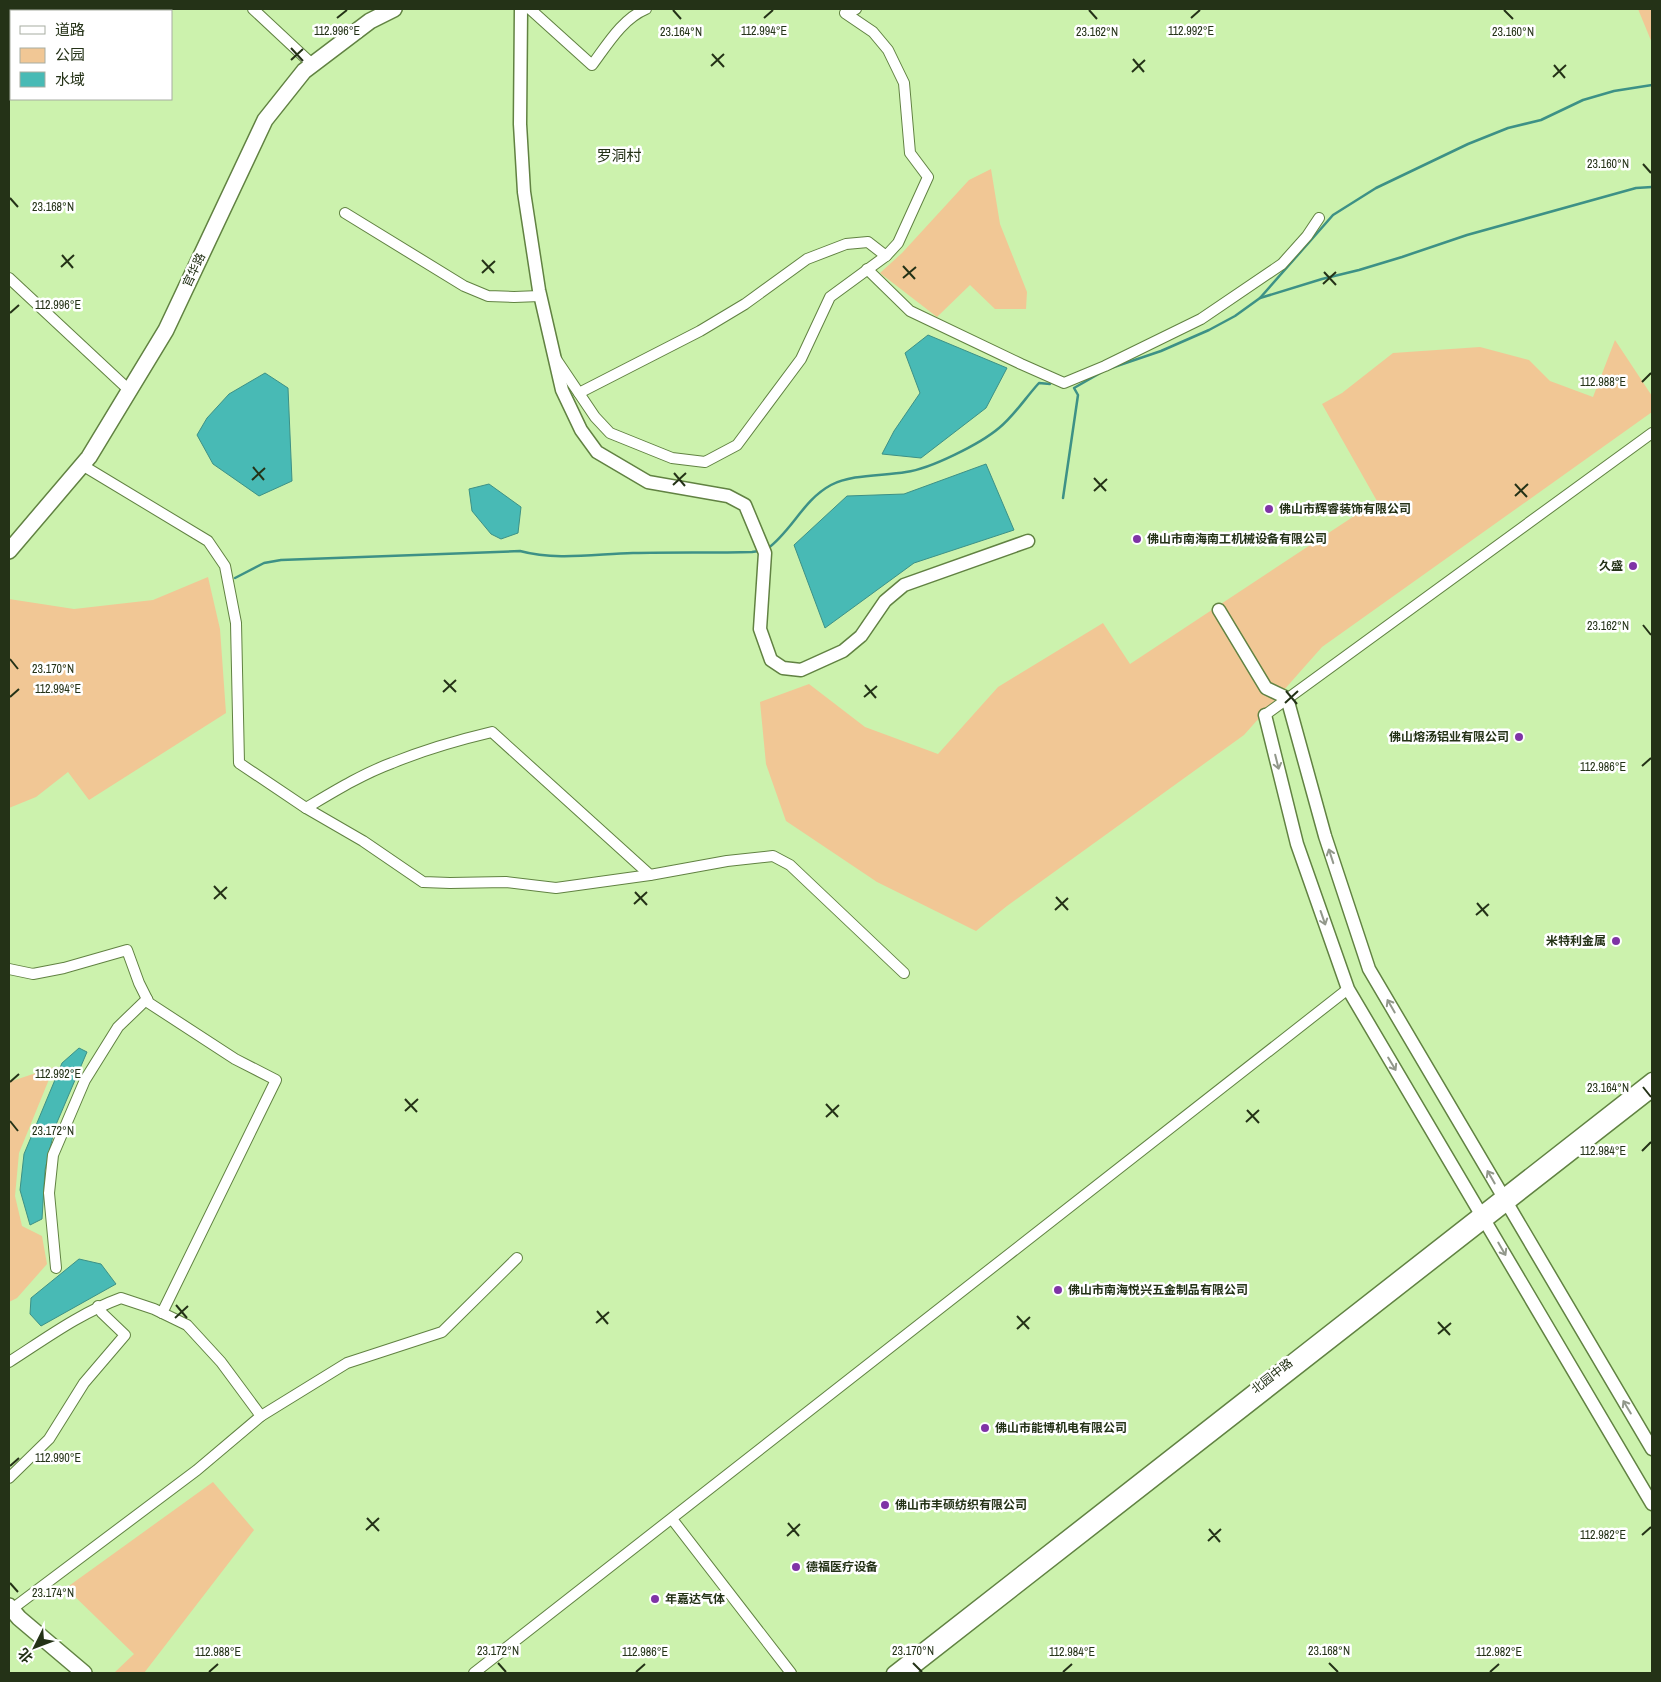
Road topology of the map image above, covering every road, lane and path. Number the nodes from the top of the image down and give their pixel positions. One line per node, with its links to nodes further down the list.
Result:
1 (253, 9): 8 (street)
2 (521, 9): 14 (street)
3 (530, 9): 4 (street)
4 (646, 9)
5 (856, 9): 7 (street)
6 (385, 11): 8 (main road, 官华路)
7 (842, 11): 11 (street)
8 (313, 65): 16 (main road, 官华路)
9 (345, 213): 14 (street)
10 (1318, 218): 12 (street)
11 (886, 256): 12 (street); 17 (street)
12 (867, 270): 17 (street)
13 (9, 278): 16 (street)
14 (540, 296): 15 (street)
15 (554, 355): 17 (street); 20 (street)
16 (130, 390): 19 (main road, 官华路)
17 (579, 393)
18 (1652, 433): 23 (street)
19 (82, 465): 21 (main road, 官华路); 25 (street)
20 (1028, 541)
21 (9, 550)
22 (1219, 610): 23 (street)
23 (1288, 698): 24 (street); 33 (street, one-way to 23)
24 (1265, 715): 29 (street, one-way to 29)
25 (306, 808): 26 (street); 26 (street)
26 (650, 875): 28 (street)
27 (9, 969): 30 (street)
28 (904, 973)
29 (1348, 989): 34 (street, one-way to 34); 44 (street)
30 (147, 999): 36 (street); 38 (street)
31 (1652, 1079): 33 (street, 北园中路)
32 (1652, 1090): 33 (street, 北园中路)
33 (1504, 1200): 34 (street, 北园中路); 41 (street, one-way to 33)
34 (1482, 1216): 43 (street, one-way to 43); 49 (street, 北园中路); 50 (street, 北园中路)
35 (517, 1258): 40 (street)
36 (56, 1268)
37 (98, 1306): 38 (street); 39 (street); 42 (street)
38 (162, 1313): 40 (street)
39 (9, 1362)
40 (261, 1416): 45 (street)
41 (1652, 1448)
42 (9, 1478)
43 (1652, 1504)
44 (672, 1519): 47 (street); 48 (street)
45 (10, 1607): 46 (main road)
46 (84, 1673)
47 (474, 1673)
48 (791, 1673)
49 (893, 1673)
50 (908, 1673)

